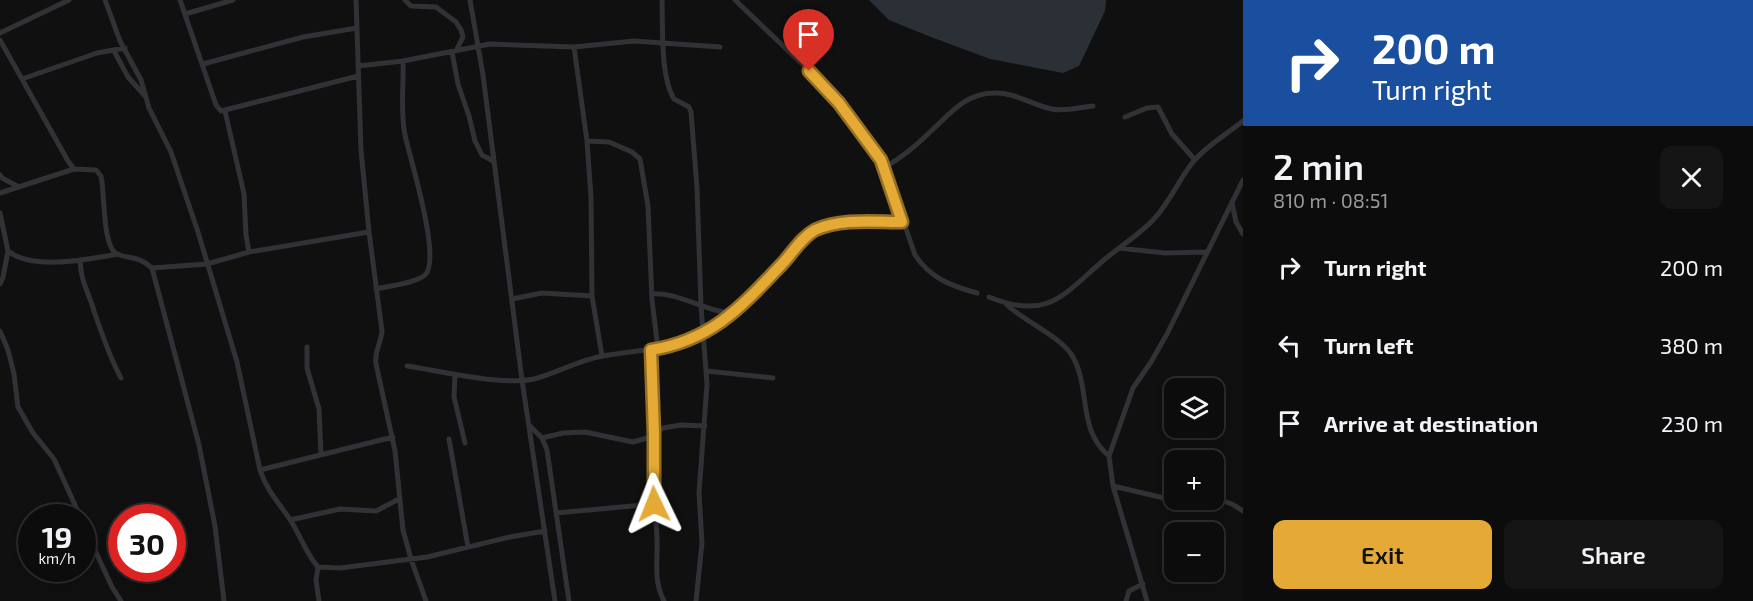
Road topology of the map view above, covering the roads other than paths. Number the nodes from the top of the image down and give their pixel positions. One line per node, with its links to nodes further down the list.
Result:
1 (69, 0): 12 (street)
2 (105, 0): 18 (street)
3 (180, 0): 10 (street)
4 (233, 0): 10 (street)
5 (356, 0): 11 (street)
6 (405, 0): 21 (street)
7 (470, 0): 15 (street)
8 (662, 0): 14 (street)
9 (735, 0): 35 (street)
10 (185, 14): 23 (street)
11 (357, 28): 23 (street); 24 (street)
12 (0, 33)
13 (0, 40): 19 (street)
14 (663, 43): 16 (street); 17 (street); 62 (street)
15 (478, 45): 16 (street); 21 (street); 34 (street)
16 (574, 47): 32 (street)
17 (720, 47)
18 (125, 48): 20 (street); 27 (street)
19 (2, 50): 26 (street)
20 (114, 51): 26 (street); 27 (street)
21 (454, 52): 22 (street); 34 (street)
22 (402, 61): 24 (street); 55 (street)
23 (203, 64): 29 (street)
24 (358, 66): 25 (street)
25 (358, 76): 29 (street); 44 (street)
26 (22, 79): 36 (street)
27 (146, 97): 52 (street)
28 (1093, 106): 35 (street)
29 (225, 111): 48 (street)
30 (1125, 117): 33 (street)
31 (1243, 121): 33 (street)
32 (587, 141): 56 (street); 58 (street)
33 (1195, 160): 46 (street)
34 (493, 161): 60 (street)
35 (885, 167): 43 (street)
36 (74, 169): 39 (street); 50 (street)
37 (1, 176): 39 (street); 40 (street)
38 (1243, 180): 41 (street)
39 (17, 186): 40 (street)
40 (2, 192)
41 (1232, 201): 45 (street); 49 (street)
42 (0, 213): 47 (street)
43 (902, 222): 57 (street); 63 (street)
44 (369, 232): 48 (street); 55 (street)
45 (1243, 234)
46 (1118, 248): 49 (street); 61 (street)
47 (8, 251): 51 (street); 54 (street)
48 (249, 252): 52 (street)
49 (1207, 252): 83 (street)
50 (118, 254): 51 (street); 53 (street)
51 (80, 260): 72 (street)
52 (207, 264): 53 (street); 84 (street)
53 (152, 268): 101 (street)
54 (0, 284)
55 (376, 289): 78 (street)
56 (652, 294): 62 (street); 67 (street)
57 (977, 294)
58 (592, 296): 60 (street); 68 (street)
59 (989, 297): 61 (street)
60 (512, 299): 74 (street)
61 (1005, 303): 83 (street)
62 (701, 306): 63 (street); 65 (street)
63 (735, 313): 65 (street)
64 (0, 331): 89 (street)
65 (703, 334): 67 (street); 70 (street)
66 (307, 348): 82 (street)
67 (655, 350): 68 (street); 77 (street)
68 (602, 356): 74 (street)
69 (407, 366): 71 (street)
70 (706, 371): 73 (street); 76 (street)
71 (454, 374): 74 (street); 81 (street)
72 (121, 378)
73 (773, 378)
74 (522, 380): 75 (street)
75 (530, 426): 79 (street); 94 (street)
76 (705, 426): 77 (street); 107 (street)
77 (654, 434): 79 (street); 90 (street)
78 (393, 437): 82 (street); 87 (street)
79 (542, 438): 92 (street)
80 (449, 439): 95 (street)
81 (465, 443)
82 (321, 455): 84 (street)
83 (1109, 456): 85 (street)
84 (260, 470): 93 (street)
85 (1113, 486): 86 (street); 99 (street)
86 (1164, 498)
87 (399, 499): 93 (street); 97 (street)
88 (1224, 501): 91 (street)
89 (75, 504)
90 (654, 504): 92 (street); 106 (street)
91 (1243, 511)
92 (556, 513): 105 (street)
93 (290, 520): 98 (street)
94 (545, 531): 95 (street); 104 (street)
95 (468, 547): 97 (street)
96 (96, 551): 100 (street)
97 (411, 559): 98 (street); 103 (street)
98 (318, 567): 102 (street)
99 (1143, 584): 108 (street); 109 (street)
100 (122, 601)
101 (225, 601)
102 (319, 601)
103 (426, 601)
104 (555, 601)
105 (569, 601)
106 (664, 601)
107 (696, 601)
108 (1126, 601)
109 (1148, 601)

